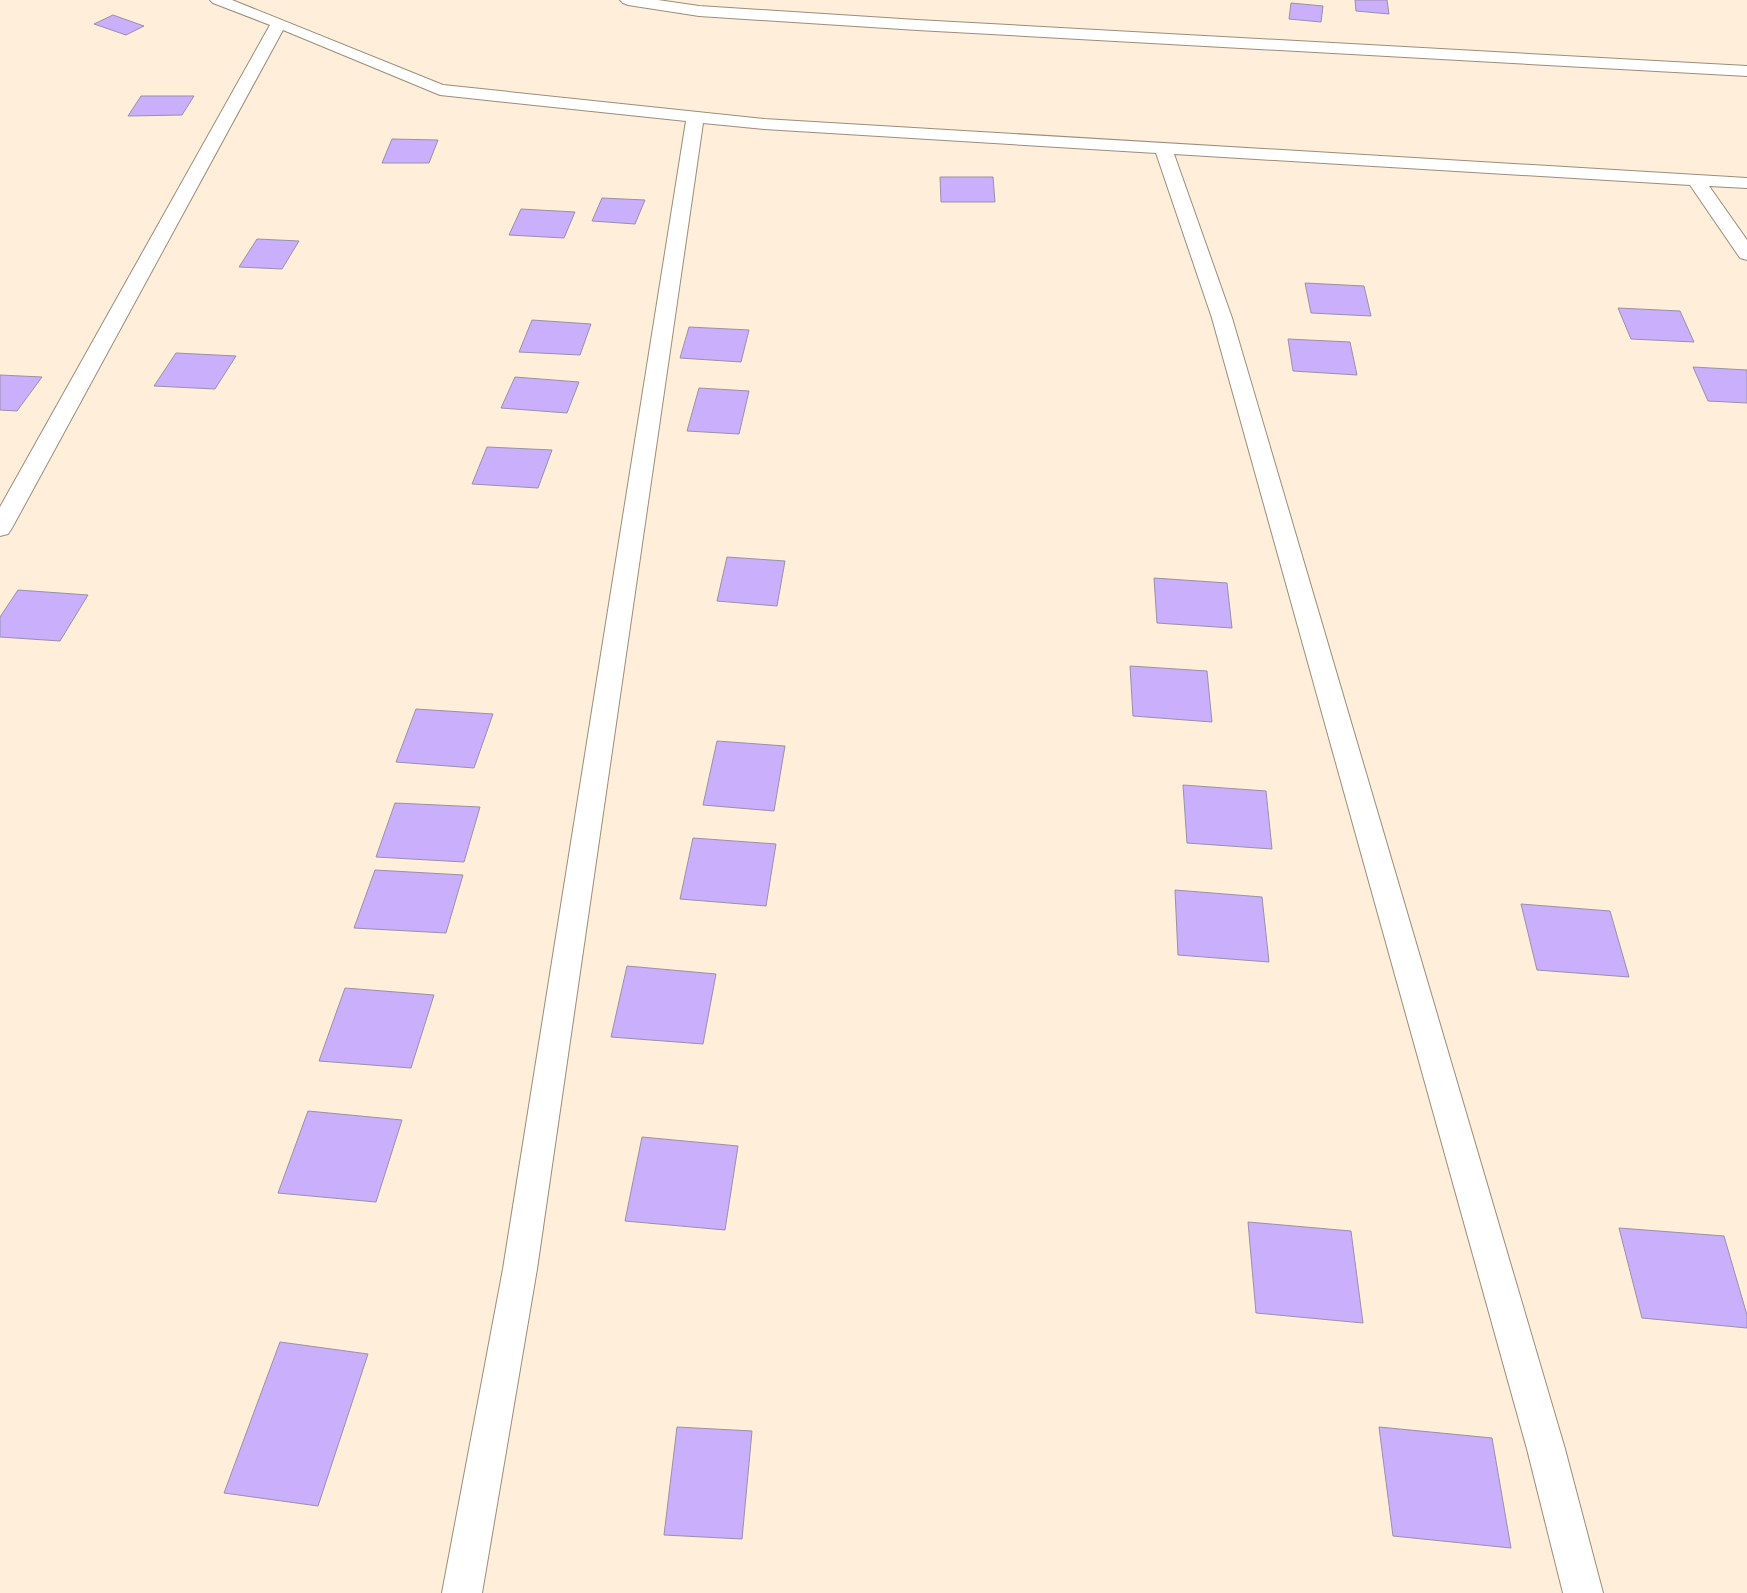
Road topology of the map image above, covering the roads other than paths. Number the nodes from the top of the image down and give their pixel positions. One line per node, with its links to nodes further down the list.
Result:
1 (218, 0): 3 (street)
2 (628, 0): 4 (street)
3 (279, 23): 5 (street); 10 (street)
4 (1747, 72)
5 (695, 116): 6 (street); 11 (street)
6 (1163, 148): 7 (street); 12 (street)
7 (1696, 181): 8 (street); 9 (street)
8 (1747, 183)
9 (1747, 254)
10 (0, 528)
11 (462, 1593)
12 (1582, 1593)

